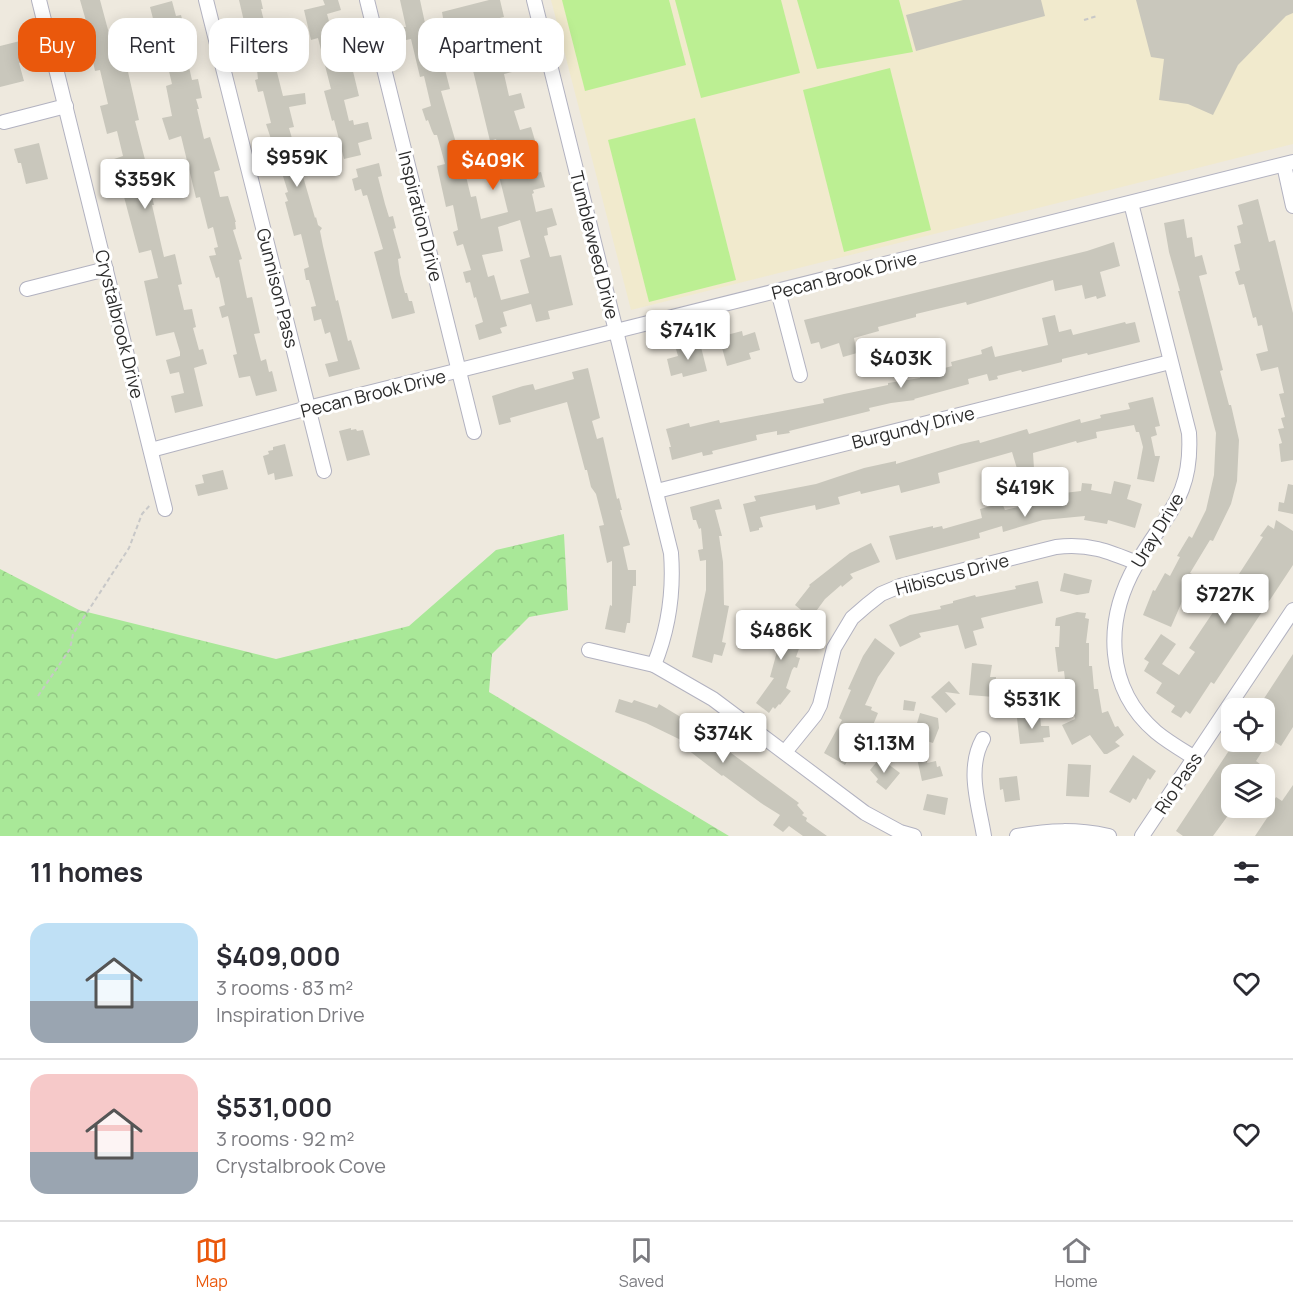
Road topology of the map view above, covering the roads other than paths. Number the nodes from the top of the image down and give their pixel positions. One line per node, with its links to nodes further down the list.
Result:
1 (39, 0): 5 (street, Crystalbrook Drive)
2 (206, 0): 17 (street, Gunnison Pass)
3 (368, 0): 15 (street, Inspiration Drive)
4 (534, 0): 13 (street, Tumbleweed Drive)
5 (66, 106): 6 (street); 10 (street, Crystalbrook Drive)
6 (4, 122)
7 (1288, 163): 8 (street, Pecan Brook Drive); 9 (street)
8 (1131, 202): 12 (street, Pecan Brook Drive); 14 (street, Uray Drive)
9 (1293, 206)
10 (106, 269): 11 (street); 19 (street, Crystalbrook Drive)
11 (27, 289)
12 (778, 291): 13 (street, Pecan Brook Drive); 16 (street)
13 (616, 332): 15 (street, Pecan Brook Drive); 21 (street, Tumbleweed Drive)
14 (1170, 362): 21 (street, Burgundy Drive); 23 (street, Uray Drive)
15 (459, 372): 17 (street, Pecan Brook Drive); 18 (street, Inspiration Drive)
16 (800, 375)
17 (309, 408): 19 (street, Pecan Brook Drive); 20 (street, Gunnison Pass)
18 (474, 432)
19 (151, 450): 22 (street, Crystalbrook Drive)
20 (324, 471)
21 (657, 491): 26 (street, Tumbleweed Drive)
22 (165, 509)
23 (1137, 562): 28 (street, Hibiscus Drive); 29 (street, Uray Drive)
24 (1293, 610): 29 (street, Rio Pass)
25 (589, 650): 26 (street)
26 (654, 665): 28 (street)
27 (983, 739): 32 (street)
28 (784, 752): 30 (street)
29 (1195, 758): 35 (street, Rio Pass)
30 (898, 834): 31 (street)
31 (914, 836)
32 (984, 836)
33 (1017, 836): 34 (street)
34 (1109, 836)
35 (1142, 836)

